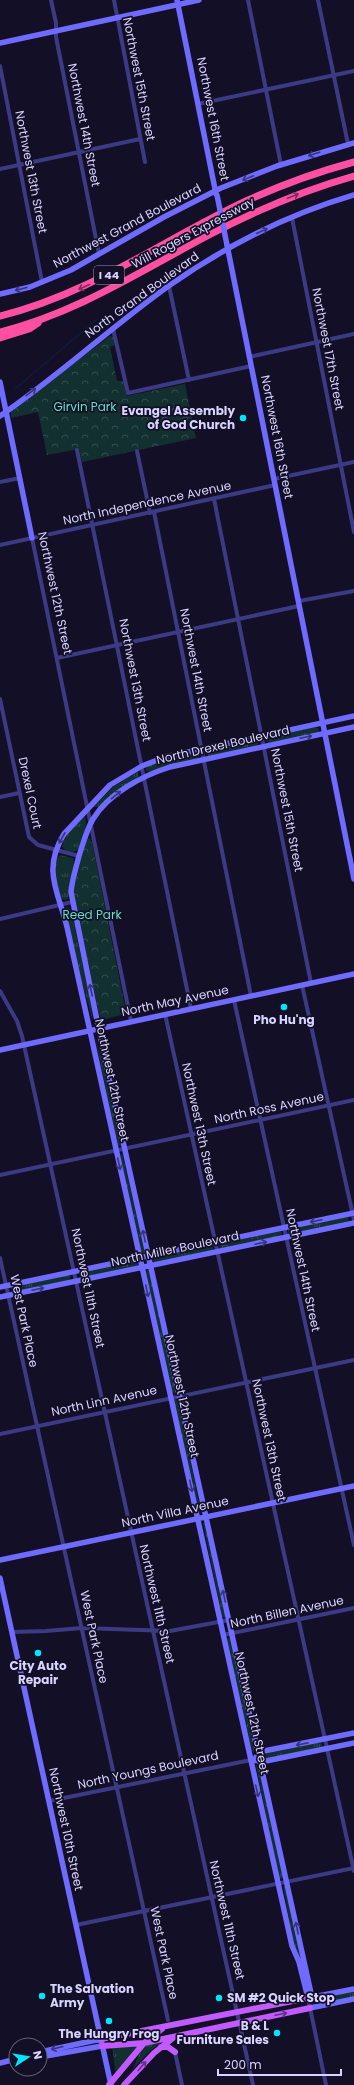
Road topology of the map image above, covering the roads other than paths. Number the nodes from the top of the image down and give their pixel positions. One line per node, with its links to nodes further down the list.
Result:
1 (51, 0): 8 (street, Northwest 14th Street)
2 (114, 0): 7 (street, Northwest 15th Street)
3 (199, 0): 6 (street)
4 (248, 0): 13 (street)
5 (318, 0): 12 (street)
6 (178, 2): 7 (street); 14 (street, Northwest 16th Street)
7 (116, 18): 8 (street); 15 (street, Northwest 15th Street)
8 (56, 31): 9 (street); 18 (street, Northwest 14th Street)
9 (0, 43)
10 (0, 66): 21 (street, Northwest 13th Street)
11 (354, 70): 12 (street)
12 (333, 75): 13 (street); 17 (street)
13 (266, 89): 14 (street); 22 (street)
14 (198, 104): 25 (street, Northwest 16th Street)
15 (140, 139): 18 (street); 19 (street, Northwest 15th Street)
16 (354, 143): 17 (street, Northwest Grand Boulevard)
17 (348, 144): 22 (street, Northwest Grand Boulevard, one-way to 22)
18 (80, 153): 21 (street); 29 (street, Northwest 14th Street)
19 (145, 162)
20 (354, 162): 33 (highway, Will Rogers Expressway / I 44, one-way to 33)
21 (19, 165): 23 (street); 30 (street, Northwest 13th Street)
22 (281, 165): 25 (street, Northwest Grand Boulevard, one-way to 25)
23 (0, 169)
24 (354, 176): 34 (highway, Will Rogers Expressway / I 44, one-way to 24)
25 (216, 193): 28 (street, Northwest 16th Street, bridge); 29 (street, Northwest Grand Boulevard)
26 (354, 195): 27 (street, North Grand Boulevard)
27 (292, 218): 28 (street, North Grand Boulevard, one-way to 27); 39 (street, Northwest 17th Street)
28 (227, 247): 31 (street, North Grand Boulevard); 40 (street, Northwest 16th Street)
29 (99, 254): 30 (street, Northwest Grand Boulevard)
30 (42, 282): 32 (street, Northwest Grand Boulevard, one-way to 32)
31 (169, 286): 35 (street, North Grand Boulevard); 42 (street)
32 (0, 294)
33 (0, 316)
34 (44, 318): 36 (highway, Will Rogers Expressway / I 44); 38 (highway)
35 (114, 328): 42 (street); 45 (street, North Grand Boulevard, one-way to 35)
36 (0, 332)
37 (354, 334): 39 (street)
38 (0, 338)
39 (316, 342): 40 (street); 50 (street, Northwest 17th Street)
40 (249, 357): 41 (street, Northwest 16th Street)
41 (251, 366): 42 (street); 53 (street, Northwest 16th Street)
42 (189, 380)
43 (0, 382): 44 (street, Northwest 12th Street)
44 (2, 396): 45 (street, Northwest 12th Street)
45 (6, 412): 46 (street, North Grand Boulevard); 51 (street, Northwest 12th Street)
46 (0, 416)
47 (77, 450): 56 (street, Northwest 13th Street)
48 (137, 451): 55 (street, Northwest 14th Street)
49 (354, 462): 50 (street, North Independence Avenue)
50 (341, 465): 53 (street, North Independence Avenue); 57 (street, Northwest 17th Street)
51 (20, 478): 52 (street); 58 (street, Northwest 12th Street)
52 (0, 482)
53 (274, 482): 54 (street, North Independence Avenue); 61 (street, Northwest 16th Street)
54 (214, 499): 55 (street, North Independence Avenue); 62 (street, Northwest 15th Street)
55 (152, 512): 56 (street, North Independence Avenue); 63 (street, Northwest 14th Street)
56 (93, 525): 58 (street, North Independence Avenue); 64 (street, Northwest 13th Street)
57 (354, 532)
58 (32, 538): 59 (street, North Independence Avenue); 65 (street, Northwest 12th Street)
59 (0, 545)
60 (354, 591): 61 (street)
61 (299, 604): 62 (street); 68 (street, Northwest 16th Street)
62 (238, 619): 63 (street); 71 (street, Northwest 15th Street)
63 (178, 633): 64 (street); 73 (street, Northwest 14th Street)
64 (118, 646): 65 (street); 75 (street, Northwest 13th Street)
65 (57, 658): 80 (street, Northwest 12th Street)
66 (0, 699): 77 (street, Drexel Court)
67 (354, 716): 68 (street)
68 (323, 723): 70 (street, Northwest 16th Street); 71 (street)
69 (354, 727): 70 (street, North Drexel Boulevard)
70 (325, 734): 72 (street, North Drexel Boulevard, one-way to 70); 83 (street, Northwest 16th Street)
71 (262, 736): 72 (street, Northwest 15th Street); 73 (street)
72 (264, 746): 74 (street, North Drexel Boulevard); 90 (street, Northwest 15th Street)
73 (201, 749): 74 (street, Northwest 14th Street); 75 (street)
74 (204, 760): 76 (street, North Drexel Boulevard); 93 (street, Northwest 14th Street)
75 (142, 766): 76 (street, Northwest 13th Street); 80 (street)
76 (144, 777): 79 (street, North Drexel Boulevard, one-way to 76); 95 (street, Northwest 13th Street)
77 (19, 793): 78 (street); 82 (street, Drexel Court)
78 (0, 797)
79 (103, 807): 80 (street); 81 (street, North Drexel Boulevard)
80 (87, 808): 81 (street, Northwest 12th Street); 82 (street, Northwest 12th Street, one-way to 82)
81 (90, 824): 84 (street, Northwest 12th Street); 97 (street, Northwest 12th Street)
82 (57, 850): 84 (street, Drexel Court); 87 (street, Northwest 12th Street)
83 (351, 851): 85 (street, Northwest 16th Street)
84 (79, 856): 86 (street, Northwest 12th Street)
85 (354, 879)
86 (72, 902): 87 (street); 98 (street, Northwest 12th Street, one-way to 86)
87 (61, 905): 88 (street); 99 (street, Northwest 12th Street)
88 (0, 919)
89 (354, 974): 90 (street, North May Avenue)
90 (311, 983): 91 (street, North May Avenue)
91 (302, 985): 93 (street, North May Avenue); 103 (street)
92 (0, 991): 100 (street, Northwest 11th Street)
93 (251, 996): 94 (street, North May Avenue)
94 (234, 1000): 95 (street, North May Avenue); 104 (street, Northwest 14th Street)
95 (191, 1009): 96 (street, North May Avenue)
96 (165, 1014): 97 (street, North May Avenue); 105 (street, Northwest 13th Street)
97 (131, 1021): 98 (street, North May Avenue)
98 (99, 1028): 99 (street, North May Avenue); 106 (street, Northwest 12th Street)
99 (89, 1030): 100 (street, North May Avenue); 107 (street, Northwest 12th Street)
100 (24, 1044): 101 (street, North May Avenue); 108 (street, Northwest 11th Street)
101 (0, 1050)
102 (354, 1100): 103 (street, North Ross Avenue)
103 (329, 1105): 104 (street, North Ross Avenue); 110 (street)
104 (260, 1120): 105 (street, North Ross Avenue); 112 (street, Northwest 14th Street)
105 (191, 1134): 106 (street, North Ross Avenue); 114 (street, Northwest 13th Street)
106 (125, 1148): 107 (street, North Ross Avenue); 116 (street, Northwest 12th Street, one-way to 106)
107 (116, 1151): 108 (street, North Ross Avenue); 118 (street, Northwest 12th Street, one-way to 118)
108 (51, 1164): 109 (street, North Ross Avenue); 121 (street, Northwest 11th Street)
109 (0, 1175)
110 (353, 1214): 111 (street); 112 (street, North Miller Boulevard, one-way to 112)
111 (354, 1222): 113 (street, North Miller Boulevard)
112 (284, 1228): 113 (street, Northwest 14th Street); 114 (street, North Miller Boulevard)
113 (286, 1237): 115 (street, North Miller Boulevard, one-way to 113); 127 (street, Northwest 14th Street)
114 (215, 1243): 115 (street, Northwest 13th Street); 116 (street, North Miller Boulevard)
115 (217, 1252): 119 (street, North Miller Boulevard); 128 (street, Northwest 13th Street)
116 (149, 1256): 118 (street, North Miller Boulevard); 119 (street, Northwest 12th Street)
117 (0, 1258): 123 (street, West Park Place)
118 (140, 1258): 120 (street, Northwest 12th Street); 121 (street, North Miller Boulevard)
119 (151, 1266): 120 (street, North Miller Boulevard); 129 (street, Northwest 12th Street)
120 (142, 1267): 122 (street, North Miller Boulevard); 130 (street, Northwest 12th Street, one-way to 130)
121 (74, 1271): 122 (street, Northwest 11th Street); 123 (street, North Miller Boulevard)
122 (76, 1281): 124 (street, North Miller Boulevard, one-way to 122); 131 (street, Northwest 11th Street)
123 (3, 1286): 124 (street, West Park Place)
124 (8, 1295): 125 (street, North Miller Boulevard); 132 (street, West Park Place)
125 (0, 1297)
126 (354, 1360): 127 (street, North Linn Avenue)
127 (315, 1368): 128 (street, North Linn Avenue); 135 (street, Northwest 14th Street)
128 (246, 1382): 129 (street, North Linn Avenue); 136 (street, Northwest 13th Street)
129 (179, 1396): 130 (street, North Linn Avenue); 137 (street, Northwest 12th Street)
130 (171, 1398): 131 (street, North Linn Avenue); 138 (street, Northwest 12th Street, one-way to 138)
131 (105, 1411): 132 (street, North Linn Avenue); 139 (street, Northwest 11th Street)
132 (37, 1426): 133 (street, North Linn Avenue); 141 (street, West Park Place)
133 (0, 1434)
134 (354, 1486): 135 (street, North Villa Avenue)
135 (342, 1489): 136 (street, North Villa Avenue); 140 (street, Northwest 14th Street)
136 (273, 1503): 137 (street, North Villa Avenue); 146 (street, Northwest 13th Street)
137 (206, 1517): 138 (street, North Villa Avenue); 145 (street, Northwest 12th Street, one-way to 137)
138 (198, 1518): 139 (street, North Villa Avenue); 147 (street, Northwest 12th Street)
139 (131, 1532): 141 (street, North Villa Avenue); 150 (street, Northwest 11th Street)
140 (354, 1545)
141 (64, 1546): 142 (street, North Villa Avenue); 148 (street, West Park Place)
142 (0, 1560)
143 (0, 1578): 149 (street, Northwest 10th Street)
144 (354, 1608): 146 (street, North Billen Avenue)
145 (229, 1620): 147 (street, North Billen Avenue); 151 (street, Northwest 12th Street)
146 (298, 1620): 151 (street, North Billen Avenue); 154 (street, Northwest 13th Street)
147 (220, 1622): 150 (street, North Billen Avenue); 152 (street, Northwest 12th Street)
148 (82, 1628): 149 (street, North Billen Avenue); 150 (street, North Billen Avenue); 160 (street, West Park Place)
149 (12, 1632): 161 (street, Northwest 10th Street)
150 (153, 1632): 159 (street, Northwest 11th Street)
151 (232, 1633): 152 (street, North Billen Avenue); 157 (street, Northwest 12th Street)
152 (223, 1635): 158 (street, Northwest 12th Street)
153 (354, 1733): 154 (street, North Youngs Boulevard)
154 (325, 1739): 156 (street, Northwest 13th Street); 157 (street, North Youngs Boulevard, one-way to 157)
155 (354, 1743): 156 (street, North Youngs Boulevard)
156 (327, 1748): 157 (street, North Youngs Boulevard); 162 (street, Northwest 13th Street)
157 (260, 1758): 158 (street, North Youngs Boulevard); 163 (street, Northwest 12th Street)
158 (251, 1760): 159 (street, North Youngs Boulevard); 164 (street, Northwest 12th Street, one-way to 164)
159 (185, 1773): 160 (street, North Youngs Boulevard); 165 (street, Northwest 11th Street)
160 (117, 1787): 161 (street, North Youngs Boulevard); 166 (street, West Park Place)
161 (49, 1801): 167 (street, Northwest 10th Street)
162 (354, 1869): 163 (street)
163 (287, 1882): 164 (street); 169 (street, Northwest 12th Street, one-way to 163)
164 (278, 1884): 165 (street); 169 (street, Northwest 12th Street)
165 (212, 1898): 166 (street); 172 (street, Northwest 11th Street)
166 (144, 1911): 167 (street); 174 (street, West Park Place)
167 (76, 1925): 176 (street, Northwest 10th Street)
168 (354, 1989): 169 (street)
169 (308, 1998): 171 (street, Northwest 12th Street); 172 (main road)
170 (354, 1999): 171 (street)
171 (310, 2008): 173 (main road, one-way to 171); 186 (street, Northwest 12th Street)
172 (237, 2012): 173 (street, Northwest 11th Street); 174 (main road)
173 (240, 2023): 175 (main road); 185 (street, Northwest 11th Street)
174 (166, 2025): 176 (main road); 177 (main road)
175 (177, 2037): 177 (main road); 178 (main road); 180 (main road)
176 (102, 2042): 177 (main road); 179 (street, one-way to 179); 181 (street); 182 (street, Northwest 10th Street)
177 (144, 2043): 182 (main road)
178 (160, 2048): 180 (main road); 183 (main road, one-way to 178)
179 (48, 2051)
180 (175, 2052): 184 (street)
181 (48, 2055)
182 (110, 2084)
183 (124, 2085)
184 (182, 2085)
185 (253, 2085)
186 (326, 2085)

